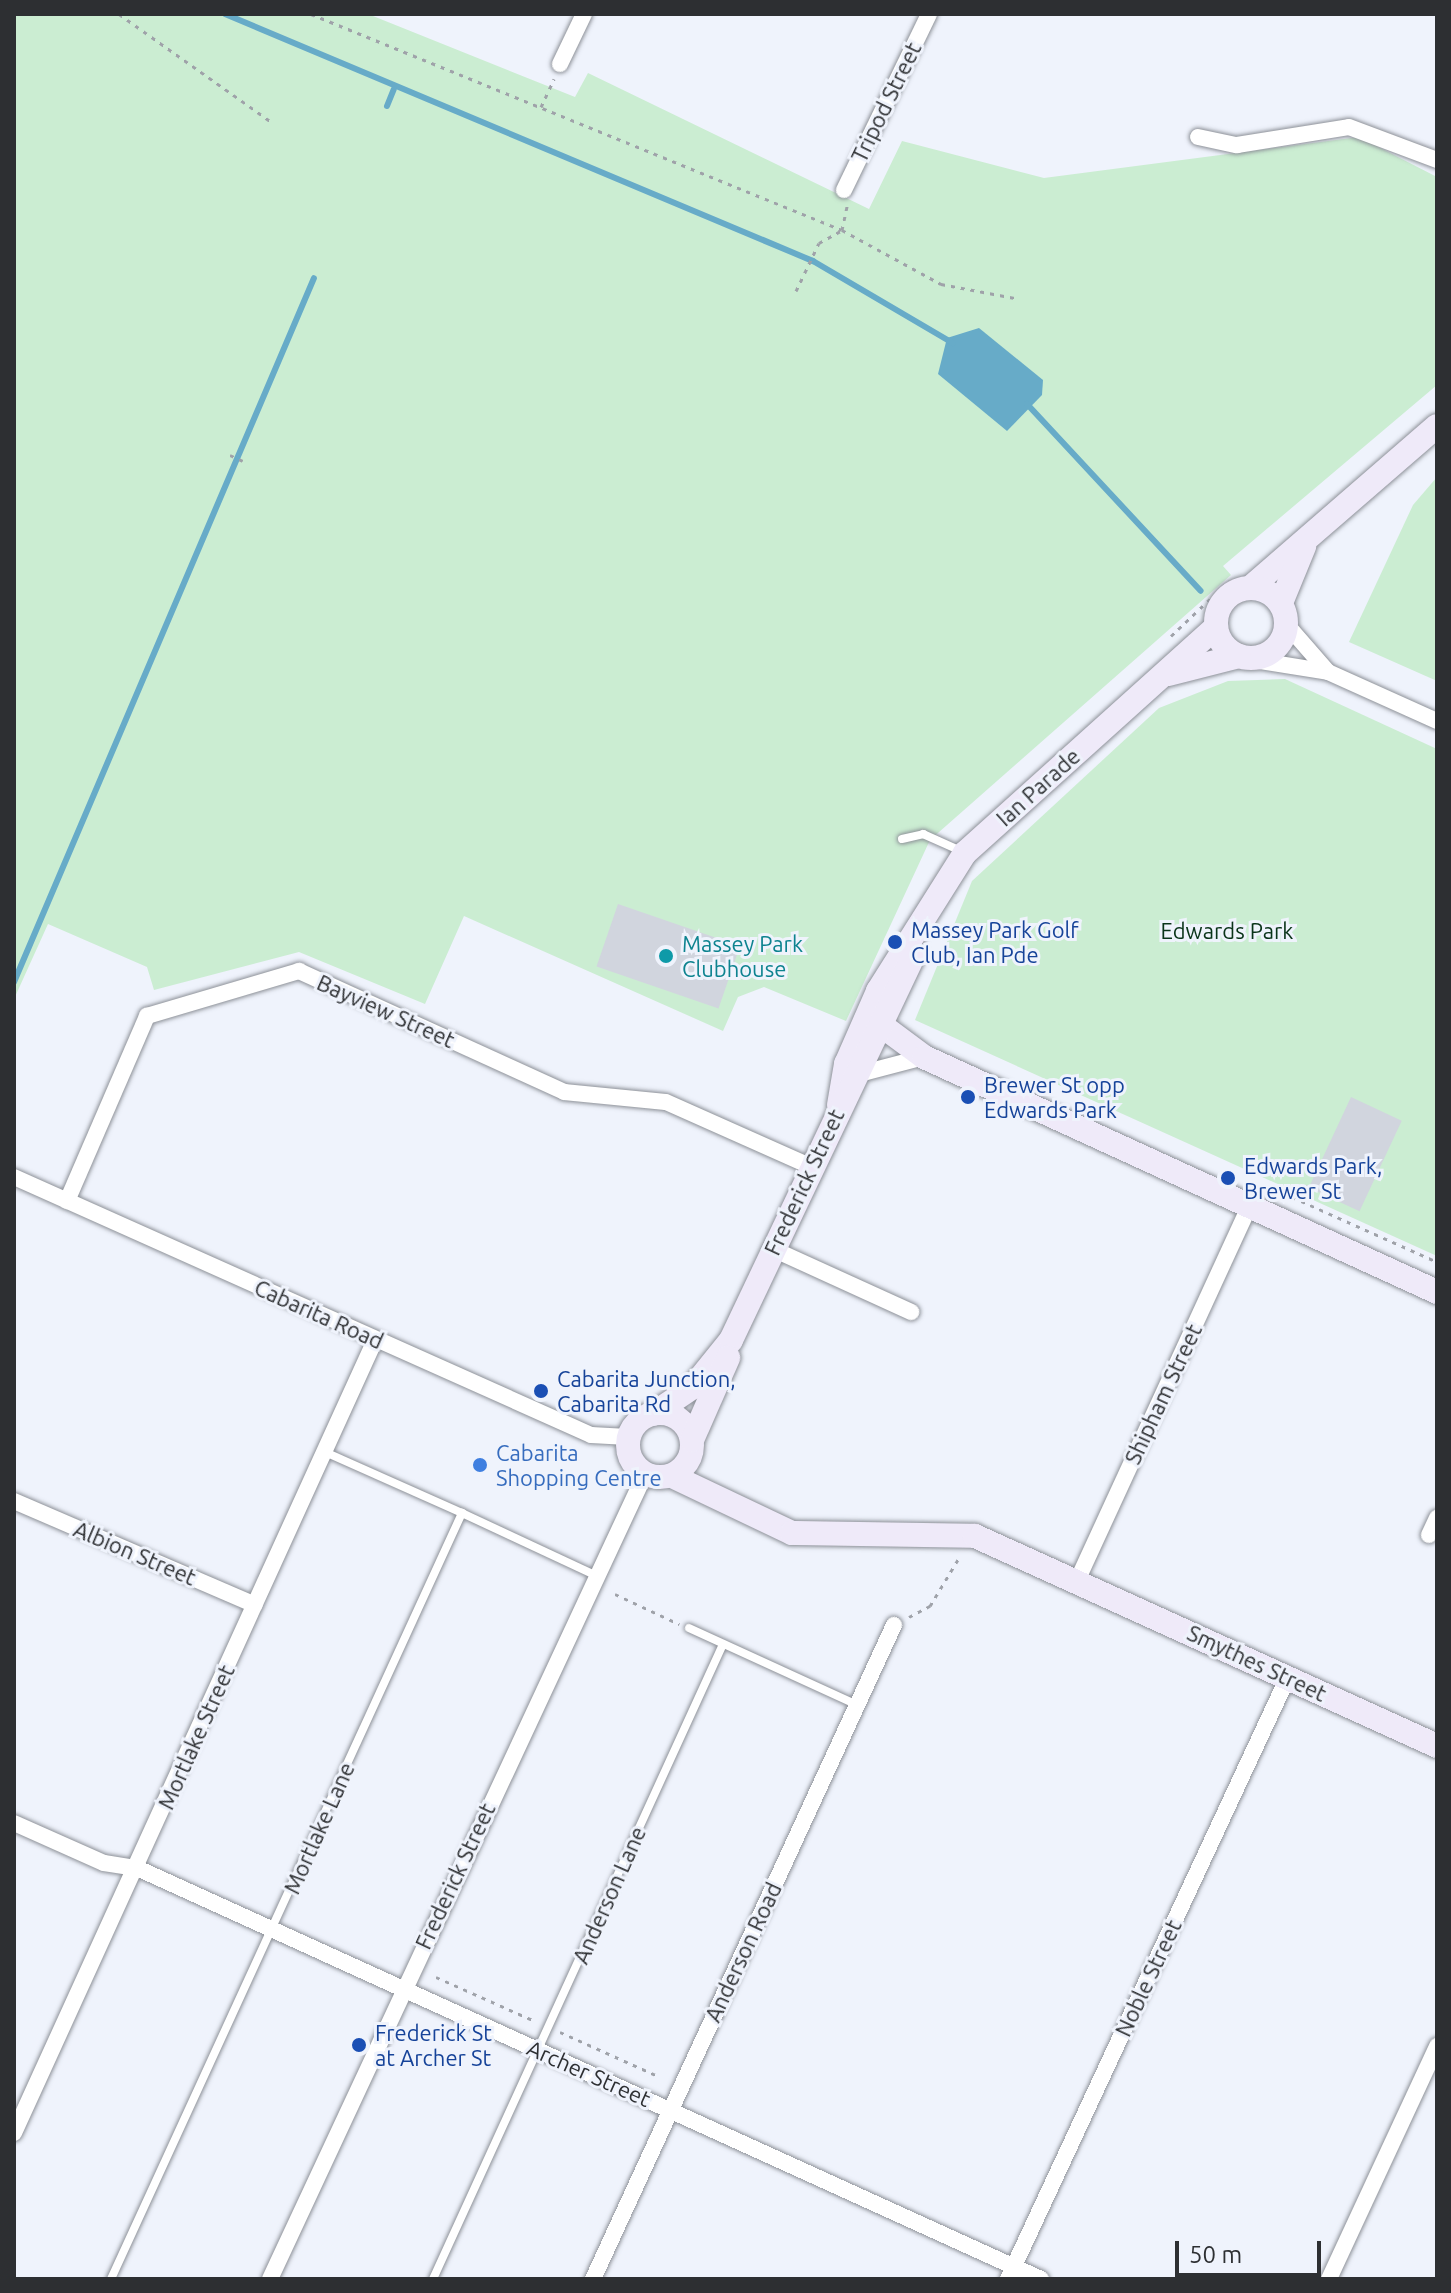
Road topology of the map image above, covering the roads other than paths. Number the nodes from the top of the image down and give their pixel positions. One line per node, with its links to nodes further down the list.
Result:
1 (584, 14): 3 (street)
2 (929, 14): 6 (street, Tripod Street)
3 (560, 64)
4 (1198, 137): 5 (street)
5 (1437, 160)
6 (844, 190)
7 (1437, 426): 8 (main road)
8 (1305, 545): 9 (main road); 10 (main road)
9 (1242, 583): 10 (main road); 11 (main road)
10 (1284, 614): 12 (main road); 13 (street)
11 (1216, 627): 12 (main road); 14 (main road, Ian Parade)
12 (1244, 658): 13 (street); 14 (main road, Ian Parade)
13 (1328, 672): 15 (street)
14 (1165, 675): 17 (main road, Ian Parade)
15 (1437, 721)
16 (902, 839): 17 (lane)
17 (965, 853): 18 (main road, Ian Parade)
18 (871, 1045): 19 (main road); 19 (street); 20 (main road, Ian Parade)
19 (924, 1057): 24 (main road)
20 (839, 1105): 21 (main road, Frederick Street)
21 (810, 1166): 23 (street, Bayview Street); 25 (main road, Frederick Street)
22 (14, 1177): 23 (street, Cabarita Road)
23 (67, 1201): 28 (street, Cabarita Road)
24 (1249, 1207): 26 (main road); 41 (street, Shipham Street)
25 (773, 1249): 27 (street); 29 (main road, Frederick Street)
26 (1437, 1292)
27 (911, 1312)
28 (375, 1340): 31 (street, Cabarita Road); 33 (street, Mortlake Street)
29 (731, 1340): 30 (main road, Frederick Street); 32 (main road, Frederick Street)
30 (653, 1414): 31 (main road); 32 (main road)
31 (628, 1437): 34 (main road)
32 (692, 1440): 35 (main road)
33 (324, 1451): 37 (lane); 42 (street, Mortlake Street)
34 (645, 1474): 35 (main road); 40 (street, Frederick Street)
35 (672, 1476): 41 (main road)
36 (14, 1501): 42 (street, Albion Street)
37 (462, 1513): 40 (lane); 51 (lane, Mortlake Lane)
38 (1437, 1518): 39 (street)
39 (1429, 1535)
40 (595, 1575): 52 (street, Frederick Street)
41 (1077, 1581): 46 (main road, Smythes Street)
42 (255, 1605): 50 (street, Mortlake Street)
43 (894, 1625): 47 (street, Anderson Road)
44 (689, 1628): 45 (lane)
45 (723, 1644): 47 (lane); 54 (lane, Anderson Lane)
46 (1288, 1677): 48 (main road, Smythes Street); 57 (street, Noble Street)
47 (857, 1705): 55 (street, Anderson Road)
48 (1437, 1746)
49 (14, 1823): 50 (street, Archer Street)
50 (137, 1868): 51 (street, Archer Street); 56 (street, Mortlake Street)
51 (272, 1929): 52 (street, Archer Street); 58 (lane, Mortlake Lane)
52 (403, 1989): 54 (street, Archer Street); 59 (street, Frederick Street)
53 (1437, 2046): 63 (street)
54 (539, 2051): 55 (street, Archer Street); 60 (lane, Anderson Lane)
55 (670, 2111): 57 (street, Archer Street); 61 (street, Anderson Road)
56 (14, 2133)
57 (1011, 2273): 62 (street, Archer Street)
58 (111, 2279)
59 (270, 2279)
60 (433, 2279)
61 (593, 2279)
62 (1041, 2279)
63 (1329, 2279)

